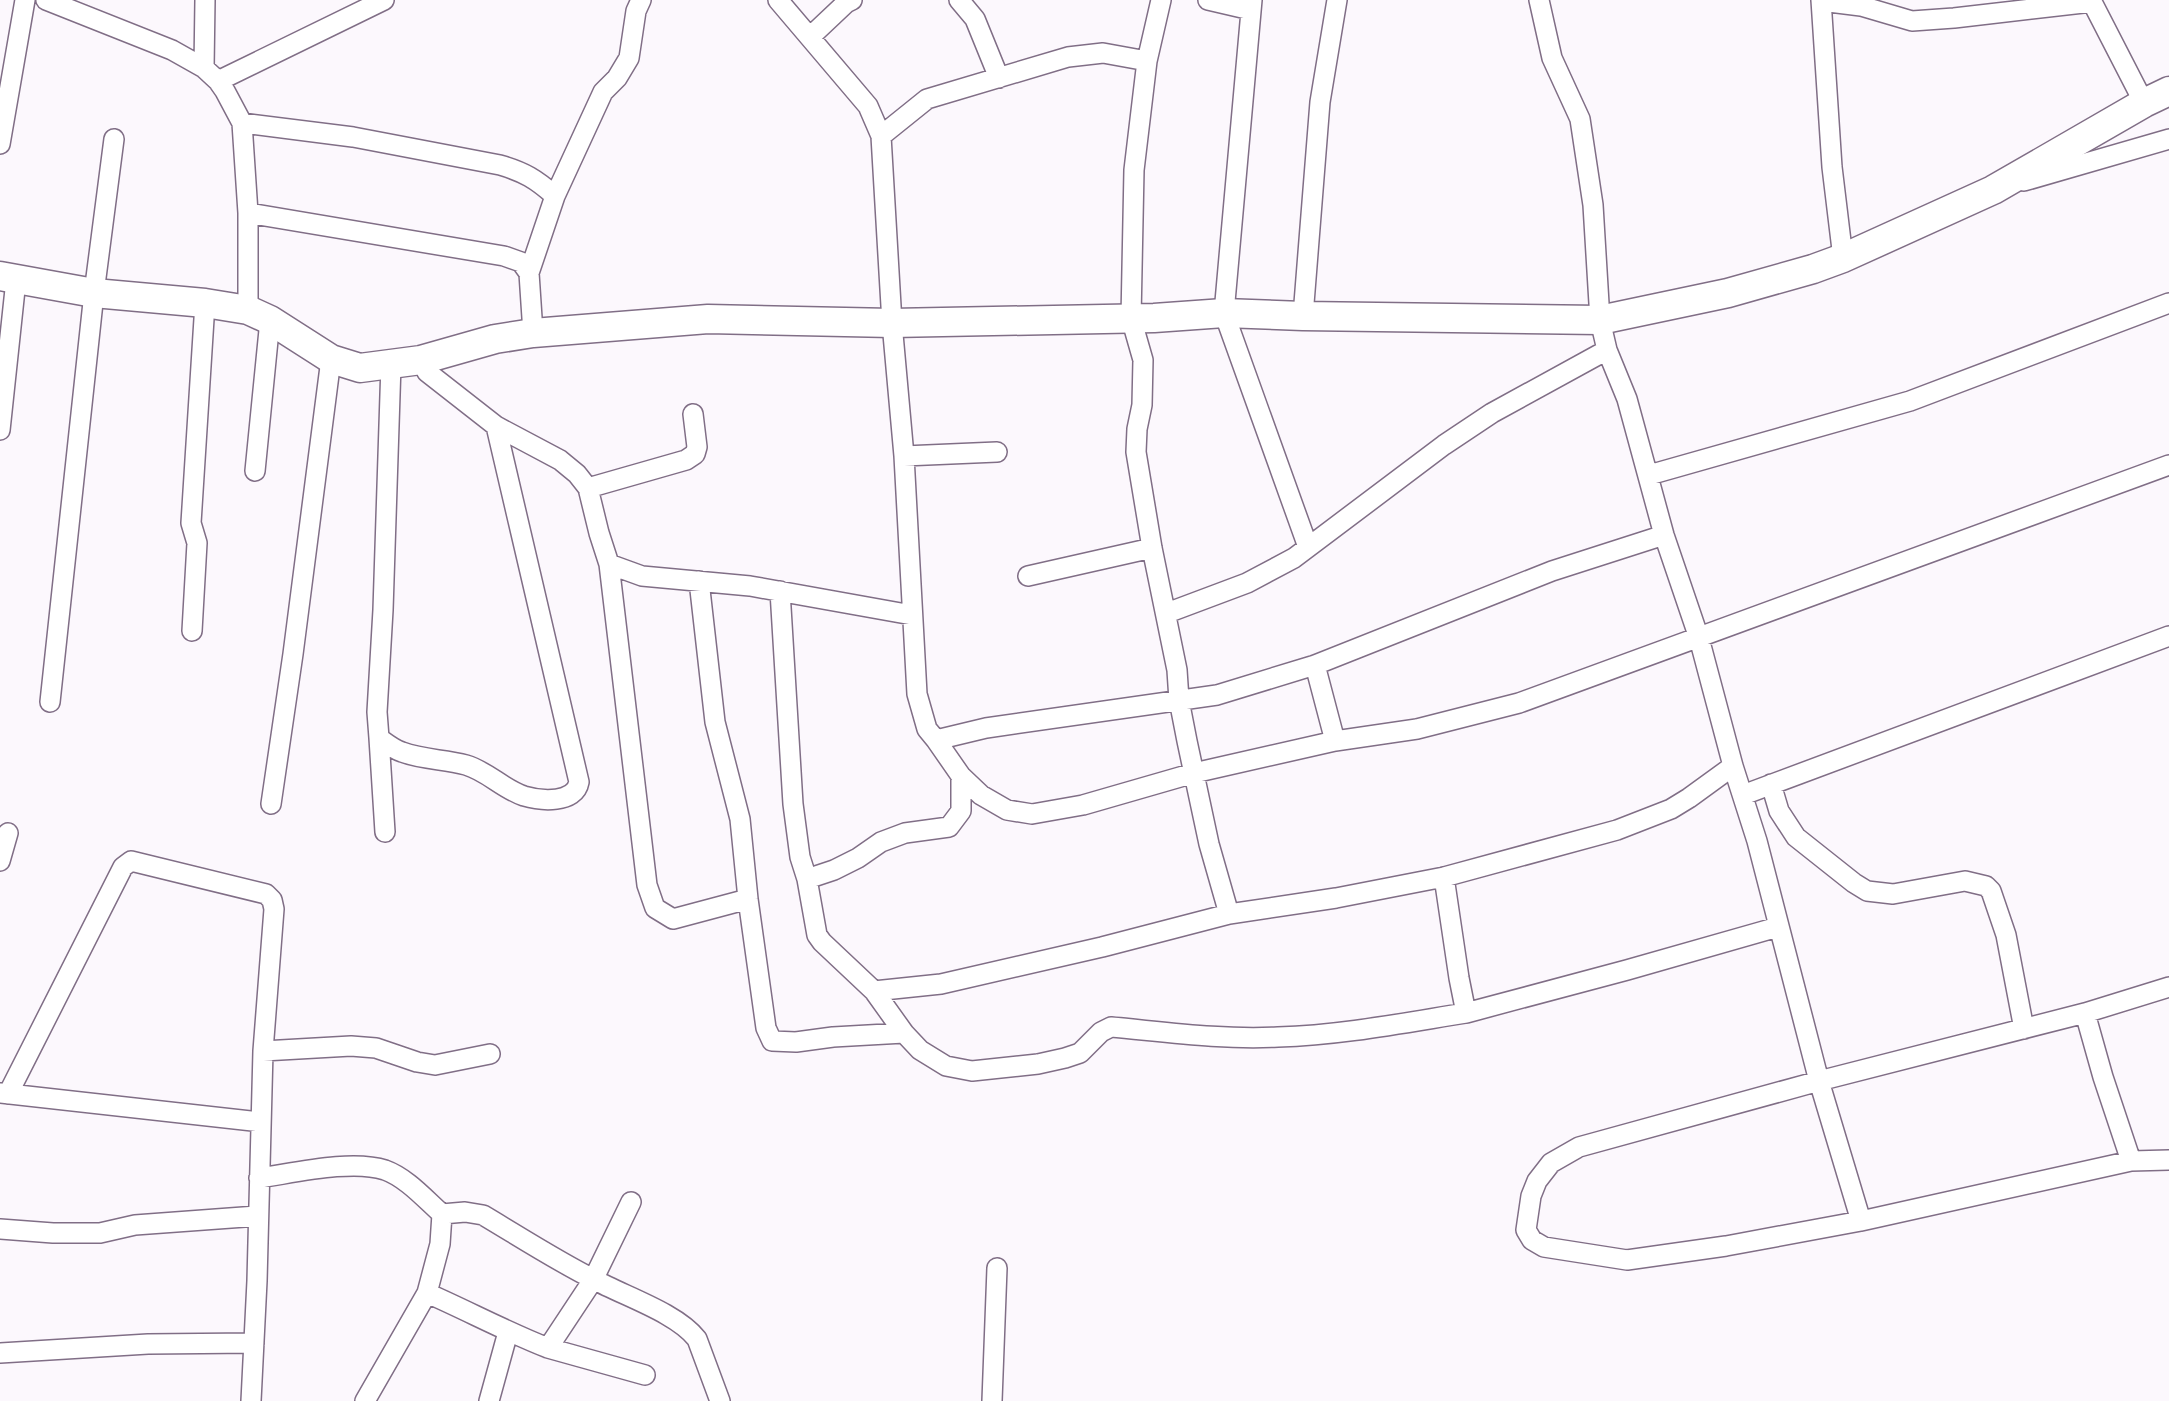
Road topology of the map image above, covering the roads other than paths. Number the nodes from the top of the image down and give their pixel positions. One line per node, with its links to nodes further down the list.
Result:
1 (25, 0): 25 (street)
2 (46, 0): 18 (street)
3 (205, 0): 18 (street)
4 (384, 0): 18 (street)
5 (641, 0): 27 (street)
6 (778, 0): 16 (street)
7 (852, 0): 16 (street)
8 (959, 0): 19 (street)
9 (1161, 0): 17 (street)
10 (1208, 0): 15 (street)
11 (1337, 0): 37 (street)
12 (1539, 0): 39 (street)
13 (1821, 0): 14 (street); 29 (street)
14 (2092, 1): 20 (street)
15 (1251, 5): 35 (street)
16 (810, 37): 22 (street)
17 (1147, 61): 19 (street); 38 (street)
18 (211, 74): 21 (street)
19 (999, 78): 22 (street)
20 (2156, 97): 26 (street)
21 (242, 123): 27 (street); 28 (street)
22 (881, 136): 40 (street)
23 (114, 139): 32 (street)
24 (2169, 139): 26 (street)
25 (0, 144)
26 (1993, 190): 29 (street)
27 (555, 196): 30 (street)
28 (248, 213): 30 (street); 36 (street)
29 (1843, 258): 39 (street)
30 (529, 273): 41 (street)
31 (8, 278): 32 (street); 48 (street)
32 (94, 293): 33 (street); 69 (street)
33 (205, 303): 36 (street); 64 (street)
34 (2169, 303): 53 (street)
35 (1224, 313): 37 (street); 38 (street); 56 (street)
36 (259, 315): 43 (street); 52 (street)
37 (1303, 316): 39 (street)
38 (1131, 318): 40 (street); 57 (street)
39 (1600, 320): 42 (street)
40 (892, 323): 41 (street); 50 (street)
41 (533, 333): 44 (street)
42 (1606, 350): 53 (street); 56 (street)
43 (331, 359): 45 (street); 78 (street)
44 (421, 360): 45 (street); 47 (street)
45 (391, 364): 70 (street)
46 (693, 414): 54 (street)
47 (496, 426): 54 (street); 70 (street)
48 (0, 430)
49 (997, 452): 50 (street)
50 (904, 456): 63 (street)
51 (2169, 465): 66 (street)
52 (255, 471)
53 (1649, 475): 55 (street)
54 (588, 488): 58 (street)
55 (1664, 535): 66 (street); 67 (street)
56 (1308, 547): 62 (street)
57 (1152, 548): 59 (street); 62 (street)
58 (609, 564): 60 (street); 84 (street)
59 (1028, 576)
60 (699, 581): 61 (street); 84 (street)
61 (780, 592): 63 (street); 83 (street)
62 (1167, 613): 68 (street)
63 (912, 615): 71 (street)
64 (192, 631)
65 (2169, 636): 76 (street)
66 (1699, 638): 72 (street); 73 (street)
67 (1315, 665): 68 (street); 72 (street)
68 (1179, 700): 71 (street); 74 (street)
69 (50, 702)
70 (379, 738): 79 (street)
71 (936, 740): 75 (street)
72 (1335, 741): 74 (street)
73 (1733, 765): 77 (street); 82 (street)
74 (1194, 773): 75 (street); 85 (street)
75 (961, 776): 83 (street)
76 (1770, 784): 77 (street); 91 (street)
77 (1743, 795): 86 (street)
78 (271, 804)
79 (385, 832)
80 (8, 833): 81 (street)
81 (0, 861)
82 (1444, 877): 85 (street); 89 (street)
83 (807, 879): 88 (street)
84 (748, 899): 92 (street)
85 (1229, 914): 88 (street)
86 (1778, 927): 89 (street); 95 (street)
87 (2169, 987): 90 (street)
88 (874, 991): 92 (street)
89 (1466, 1013): 92 (street)
90 (2085, 1013): 91 (street); 99 (street)
91 (2024, 1030): 95 (street)
92 (904, 1033)
93 (263, 1051): 94 (street); 96 (street); 97 (street)
94 (490, 1054)
95 (1819, 1081): 104 (street); 104 (street)
96 (4, 1093): 97 (street)
97 (260, 1122): 100 (street)
98 (2169, 1160): 99 (street)
99 (2132, 1161): 104 (street)
100 (259, 1178): 102 (street); 103 (street)
101 (631, 1202): 107 (street)
102 (442, 1214): 107 (street); 108 (street)
103 (258, 1216): 105 (street); 110 (street)
104 (1861, 1221)
105 (0, 1229)
106 (997, 1268): 118 (street)
107 (593, 1280): 111 (street); 117 (street)
108 (427, 1293): 109 (street); 115 (street)
109 (508, 1332): 111 (street); 116 (street)
110 (254, 1343): 112 (street); 114 (street)
111 (548, 1348): 113 (street)
112 (0, 1353)
113 (645, 1375)
114 (251, 1401)
115 (365, 1401)
116 (489, 1401)
117 (720, 1401)
118 (992, 1401)

